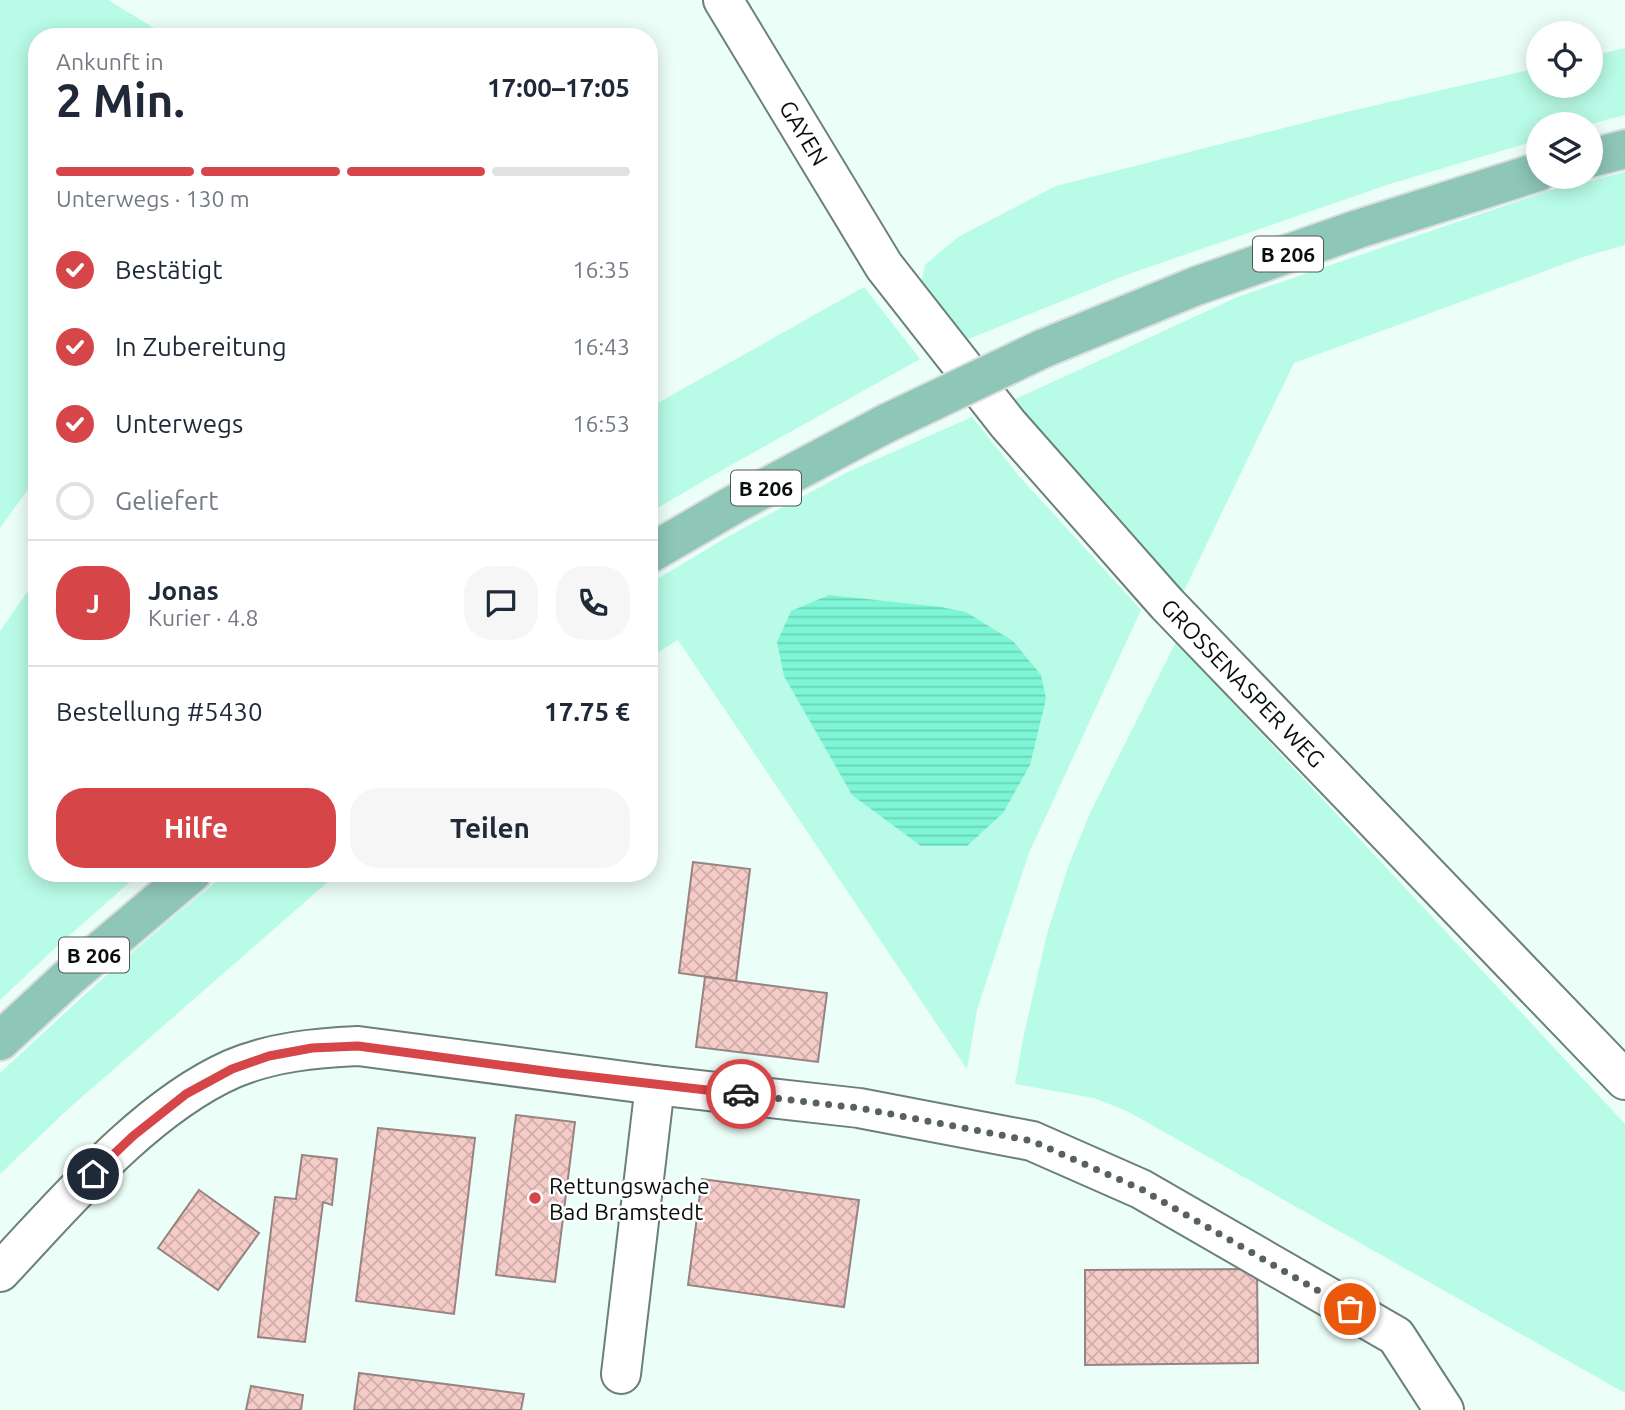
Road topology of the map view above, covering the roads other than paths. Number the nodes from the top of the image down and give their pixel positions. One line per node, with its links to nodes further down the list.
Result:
1 (723, 0): 5 (street, GAYEN)
2 (1625, 149): 3 (main road)
3 (1603, 155)
4 (1526, 176): 6 (main road, B 206, bridge)
5 (884, 266): 9 (street, GROSSENASPER WEG)
6 (658, 549)
7 (181, 882): 8 (main road, B 206)
8 (0, 1041)
9 (1625, 1080)
10 (655, 1085): 11 (street); 12 (street); 13 (street)
11 (0, 1272)
12 (621, 1374)
13 (1444, 1410)

